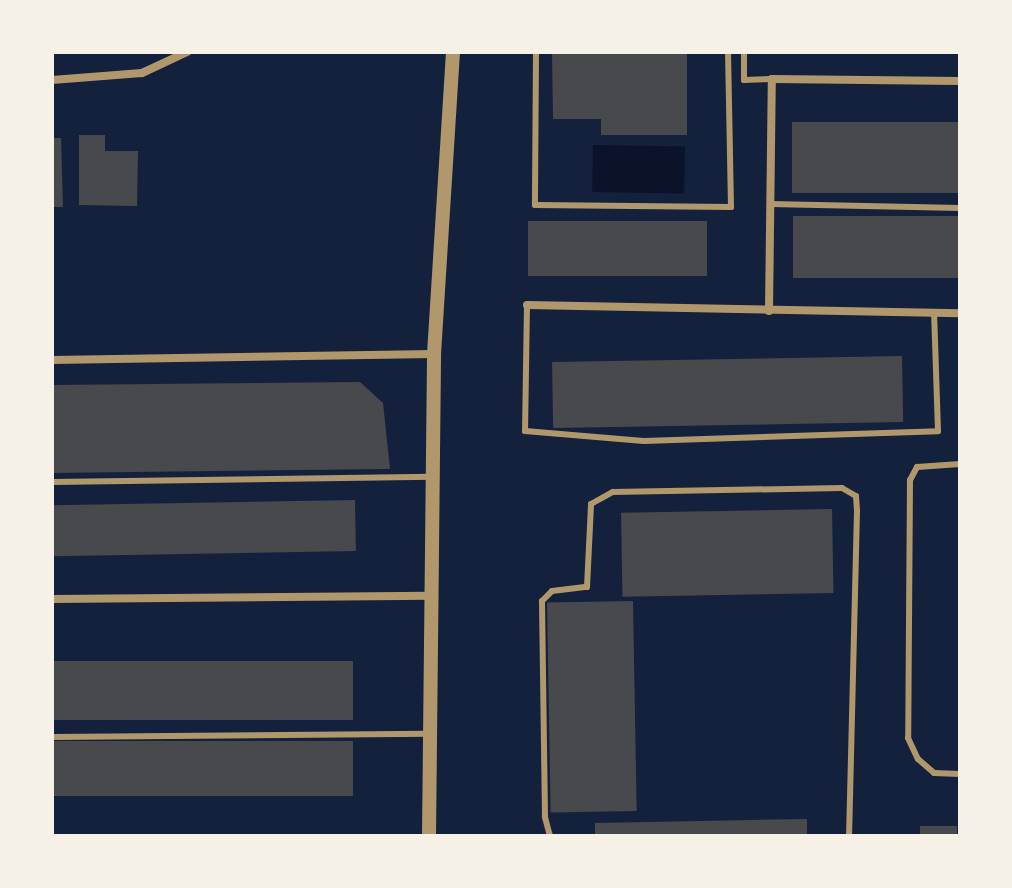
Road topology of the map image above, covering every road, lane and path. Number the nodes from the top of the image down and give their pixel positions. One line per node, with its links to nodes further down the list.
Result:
1 (187, 52): 7 (street)
2 (453, 52): 15 (street)
3 (536, 52): 4 (lane)
4 (728, 52)
5 (744, 52): 6 (lane)
6 (772, 79): 8 (street); 9 (street)
7 (52, 80)
8 (960, 81)
9 (770, 204): 10 (lane); 12 (street)
10 (960, 208)
11 (527, 305): 12 (street); 13 (lane)
12 (769, 311): 13 (street)
13 (934, 313): 14 (street)
14 (960, 313)
15 (434, 354): 16 (street); 18 (street)
16 (52, 360)
17 (960, 464): 24 (lane)
18 (433, 477): 19 (lane); 20 (street)
19 (52, 482)
20 (432, 596): 21 (street); 22 (street)
21 (52, 599)
22 (430, 734): 23 (lane); 25 (street)
23 (52, 737)
24 (960, 774)
25 (429, 836)
26 (550, 836): 27 (lane)
27 (849, 836)

